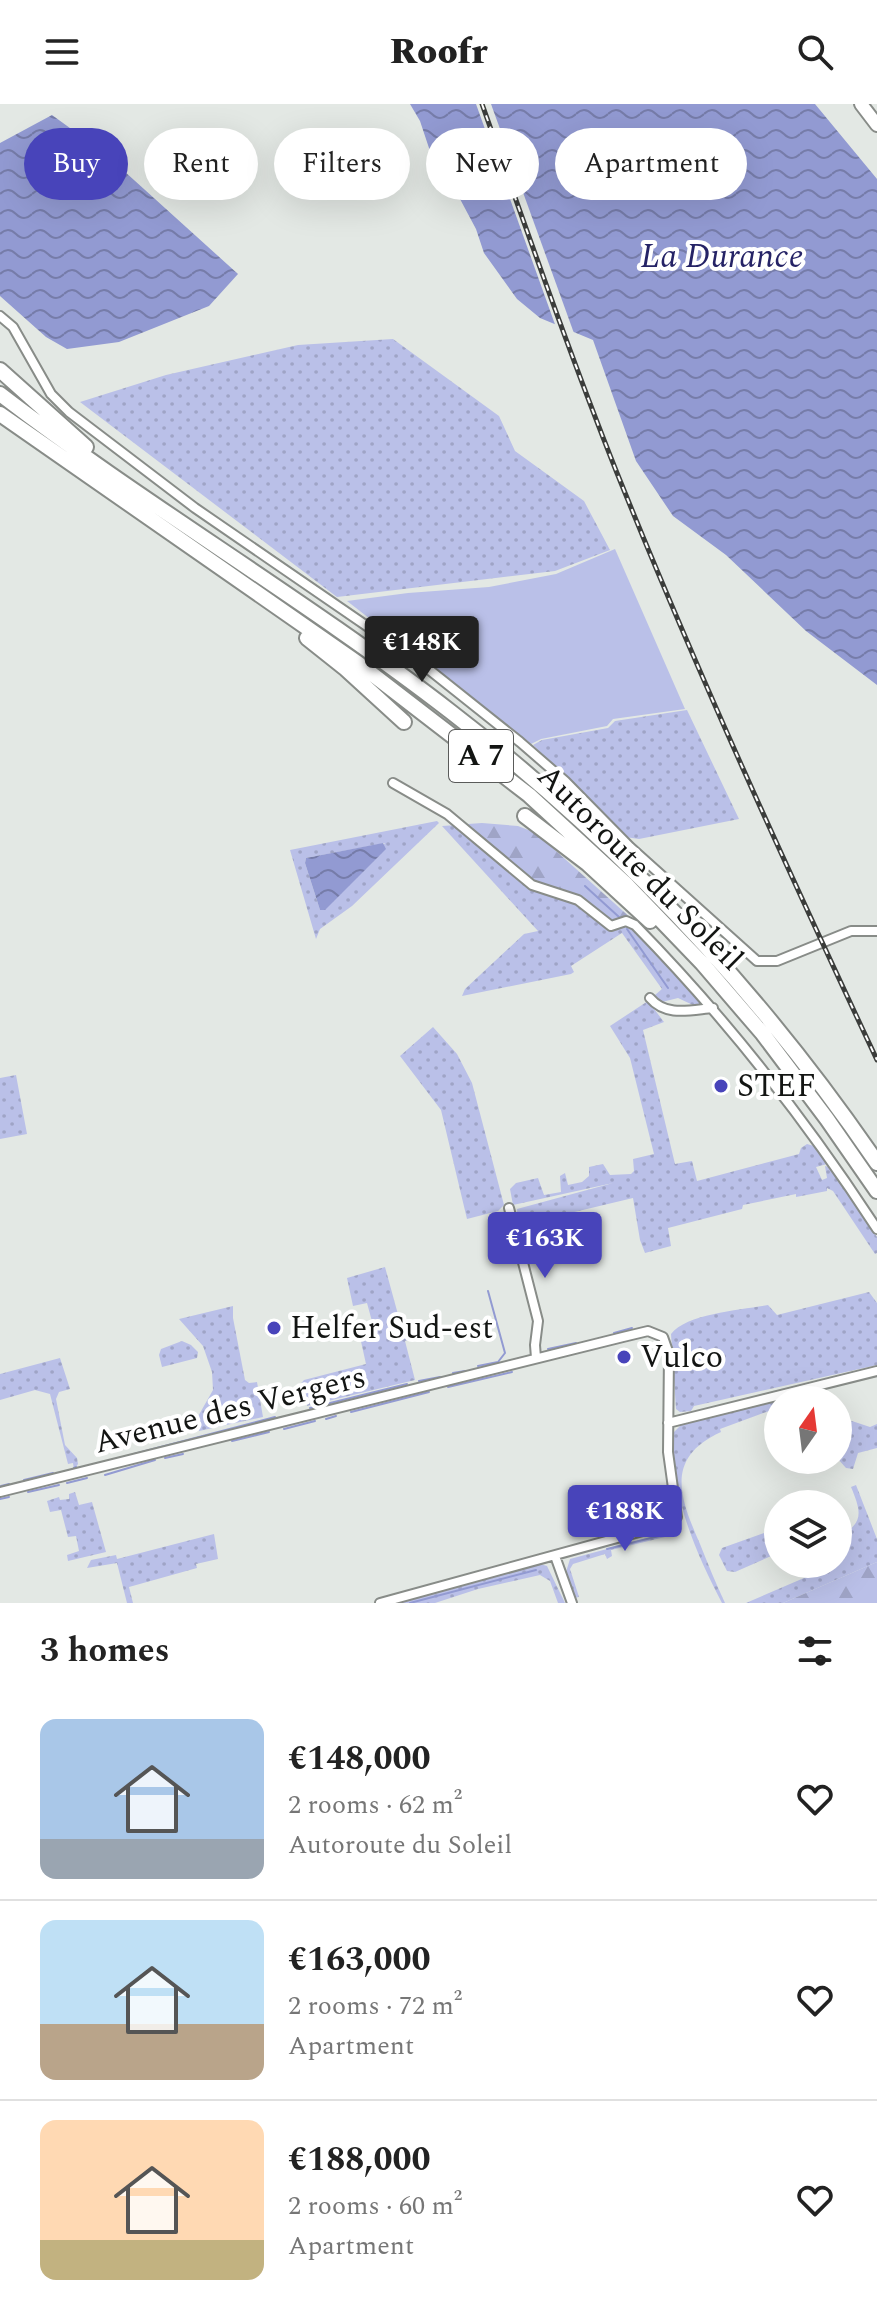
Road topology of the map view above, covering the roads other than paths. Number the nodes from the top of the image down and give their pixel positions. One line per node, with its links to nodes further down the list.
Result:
1 (861, 104): 2 (main road)
2 (877, 125)
3 (0, 316): 12 (street)
4 (0, 370): 7 (highway)
5 (0, 394): 7 (highway, Autoroute du Soleil / A 7)
6 (0, 414): 8 (highway, Autoroute du Soleil / A 7)
7 (114, 476): 16 (highway, Autoroute du Soleil / A 7)
8 (233, 577): 9 (highway); 15 (highway, Autoroute du Soleil / A 7)
9 (404, 722)
10 (393, 783): 14 (street)
11 (525, 816): 15 (highway)
12 (877, 931)
13 (650, 998): 14 (street)
14 (713, 1008): 19 (street)
15 (763, 1034): 17 (highway, Autoroute du Soleil / A 7)
16 (877, 1163)
17 (877, 1191)
18 (509, 1208): 20 (street)
19 (877, 1229)
20 (536, 1358): 22 (street, Avenue des Vergers); 23 (street, Avenue des Vergers)
21 (877, 1371): 22 (street)
22 (668, 1423): 24 (street)
23 (0, 1492)
24 (555, 1556): 25 (street); 26 (street)
25 (380, 1603)
26 (572, 1603)

